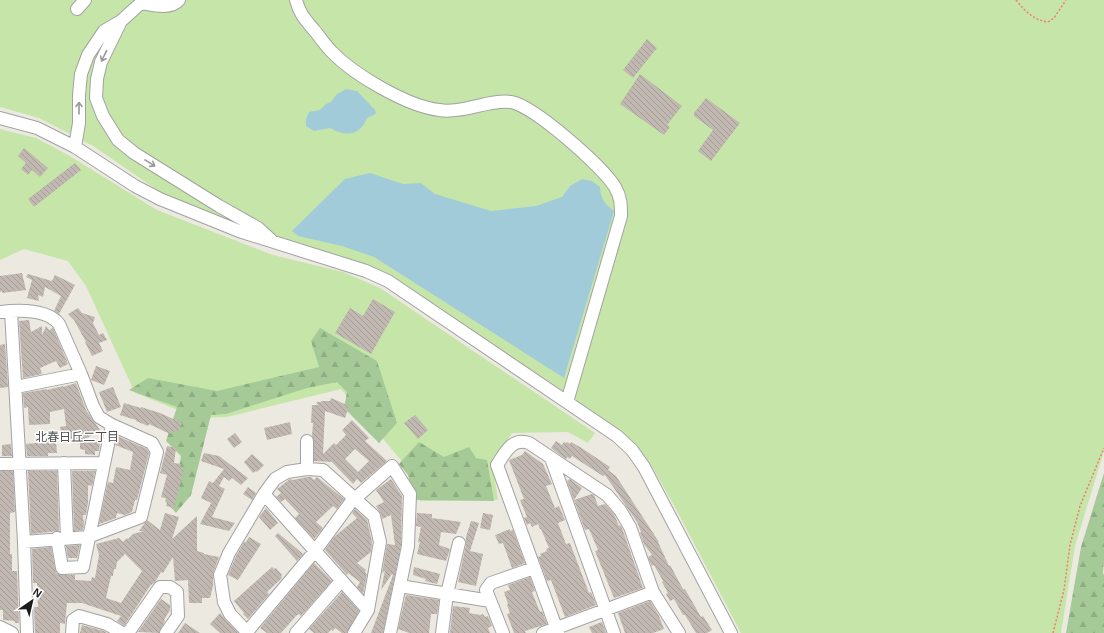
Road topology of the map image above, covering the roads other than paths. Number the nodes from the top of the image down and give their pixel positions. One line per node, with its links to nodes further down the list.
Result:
1 (179, 0): 3 (street)
2 (296, 0): 11 (street)
3 (141, 1): 4 (street)
4 (121, 21): 6 (street, one-way to 4); 7 (street, one-way to 7)
5 (0, 118): 6 (street)
6 (75, 147): 7 (street)
7 (273, 242): 11 (street)
8 (5, 312): 9 (street); 10 (street)
9 (81, 374): 10 (street); 12 (street)
10 (16, 387): 17 (street)
11 (567, 402): 52 (street)
12 (112, 425): 15 (street); 22 (street)
13 (307, 440): 19 (street)
14 (551, 458): 27 (street); 30 (street); 33 (street)
15 (104, 463): 18 (street); 22 (street)
16 (0, 464): 17 (street)
17 (19, 464): 18 (street); 24 (street)
18 (64, 464): 23 (street)
19 (307, 469): 20 (street); 21 (street)
20 (264, 494): 26 (street); 43 (street)
21 (356, 499): 26 (street); 29 (street); 34 (street)
22 (88, 537): 23 (street); 23 (street)
23 (62, 538): 24 (street)
24 (24, 542): 38 (street)
25 (459, 543): 31 (street)
26 (315, 551): 28 (street); 43 (street)
27 (534, 568): 32 (street); 36 (street)
28 (341, 581): 34 (street); 44 (street)
29 (400, 586): 31 (street); 46 (street)
30 (654, 592): 33 (street); 51 (street)
31 (447, 594): 32 (street); 47 (street)
32 (490, 601): 48 (street)
33 (605, 609): 36 (street); 50 (street)
34 (368, 610): 45 (street)
35 (0, 627): 37 (street)
36 (557, 631): 49 (street)
37 (12, 633)
38 (27, 633)
39 (72, 633): 40 (street)
40 (122, 633)
41 (128, 633): 42 (street)
42 (166, 633)
43 (247, 633)
44 (296, 633)
45 (354, 633)
46 (390, 633)
47 (442, 633)
48 (503, 633)
49 (543, 633)
50 (614, 633)
51 (679, 633)
52 (731, 633)

